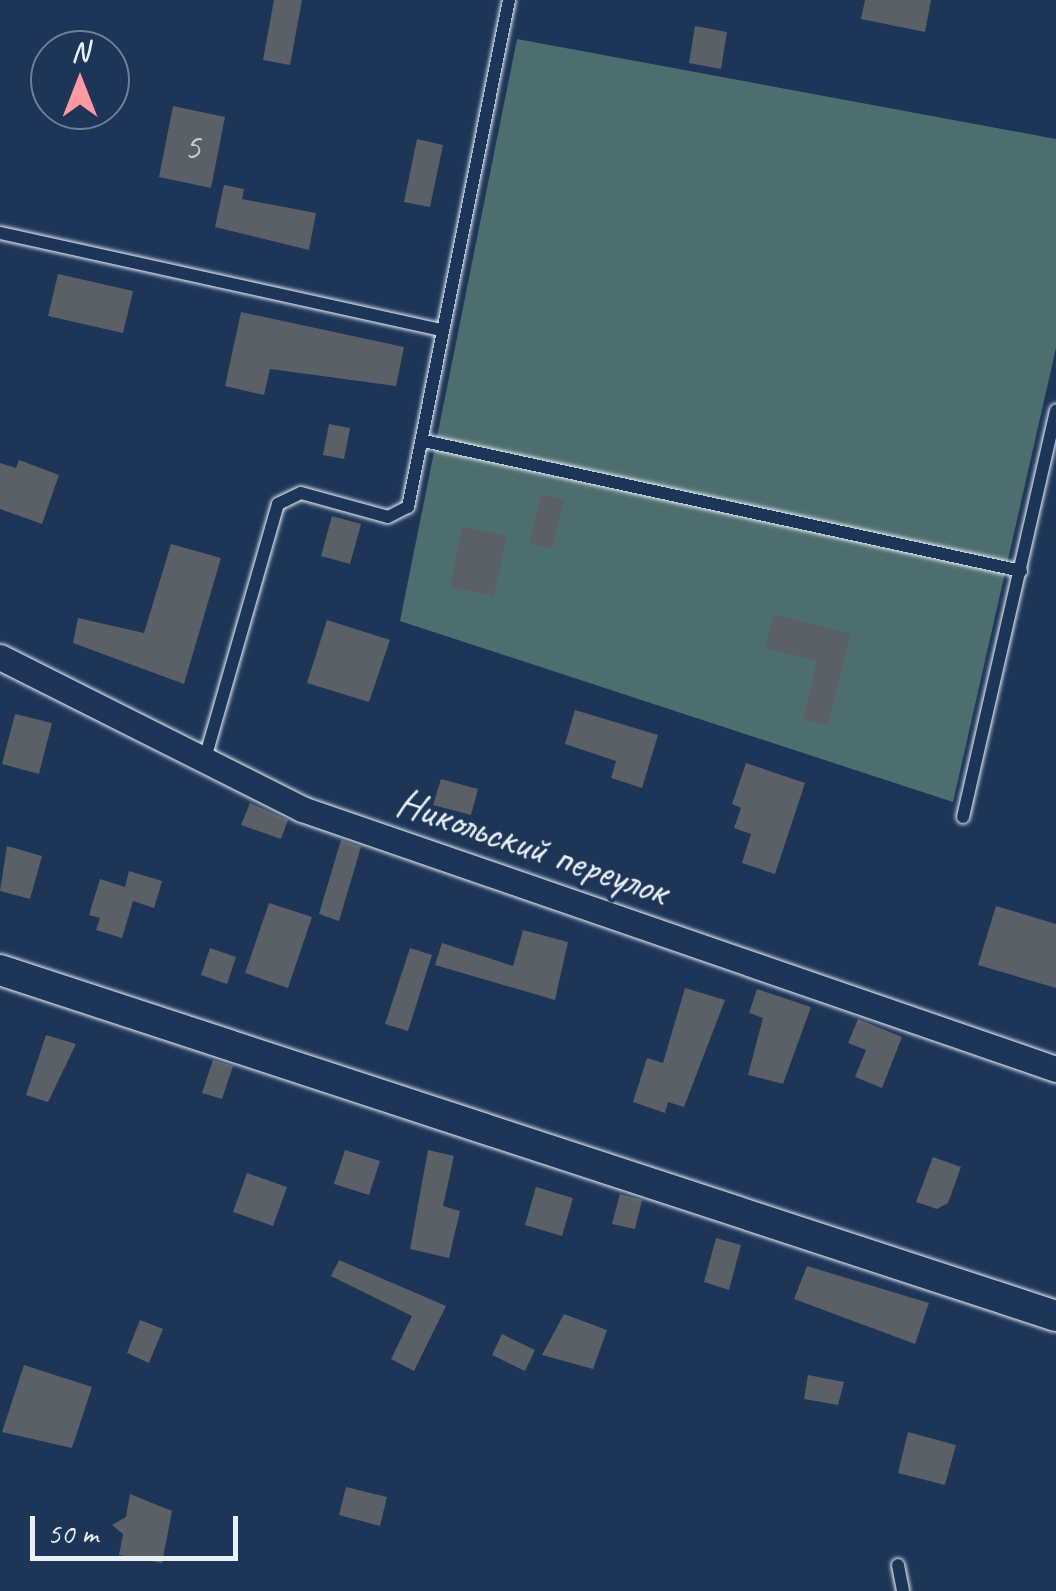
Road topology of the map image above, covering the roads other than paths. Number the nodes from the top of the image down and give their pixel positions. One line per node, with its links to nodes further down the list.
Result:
1 (508, 0): 3 (lane)
2 (0, 233): 3 (lane)
3 (442, 330): 5 (lane)
4 (1056, 412): 6 (lane)
5 (424, 441): 6 (lane); 8 (lane)
6 (1021, 572): 9 (lane)
7 (0, 657): 8 (street, Никольский переулок)
8 (206, 754): 11 (street, Никольский переулок)
9 (963, 817)
10 (0, 970): 12 (street)
11 (1056, 1069)
12 (1056, 1316)
13 (898, 1565): 14 (lane)
14 (903, 1591)

